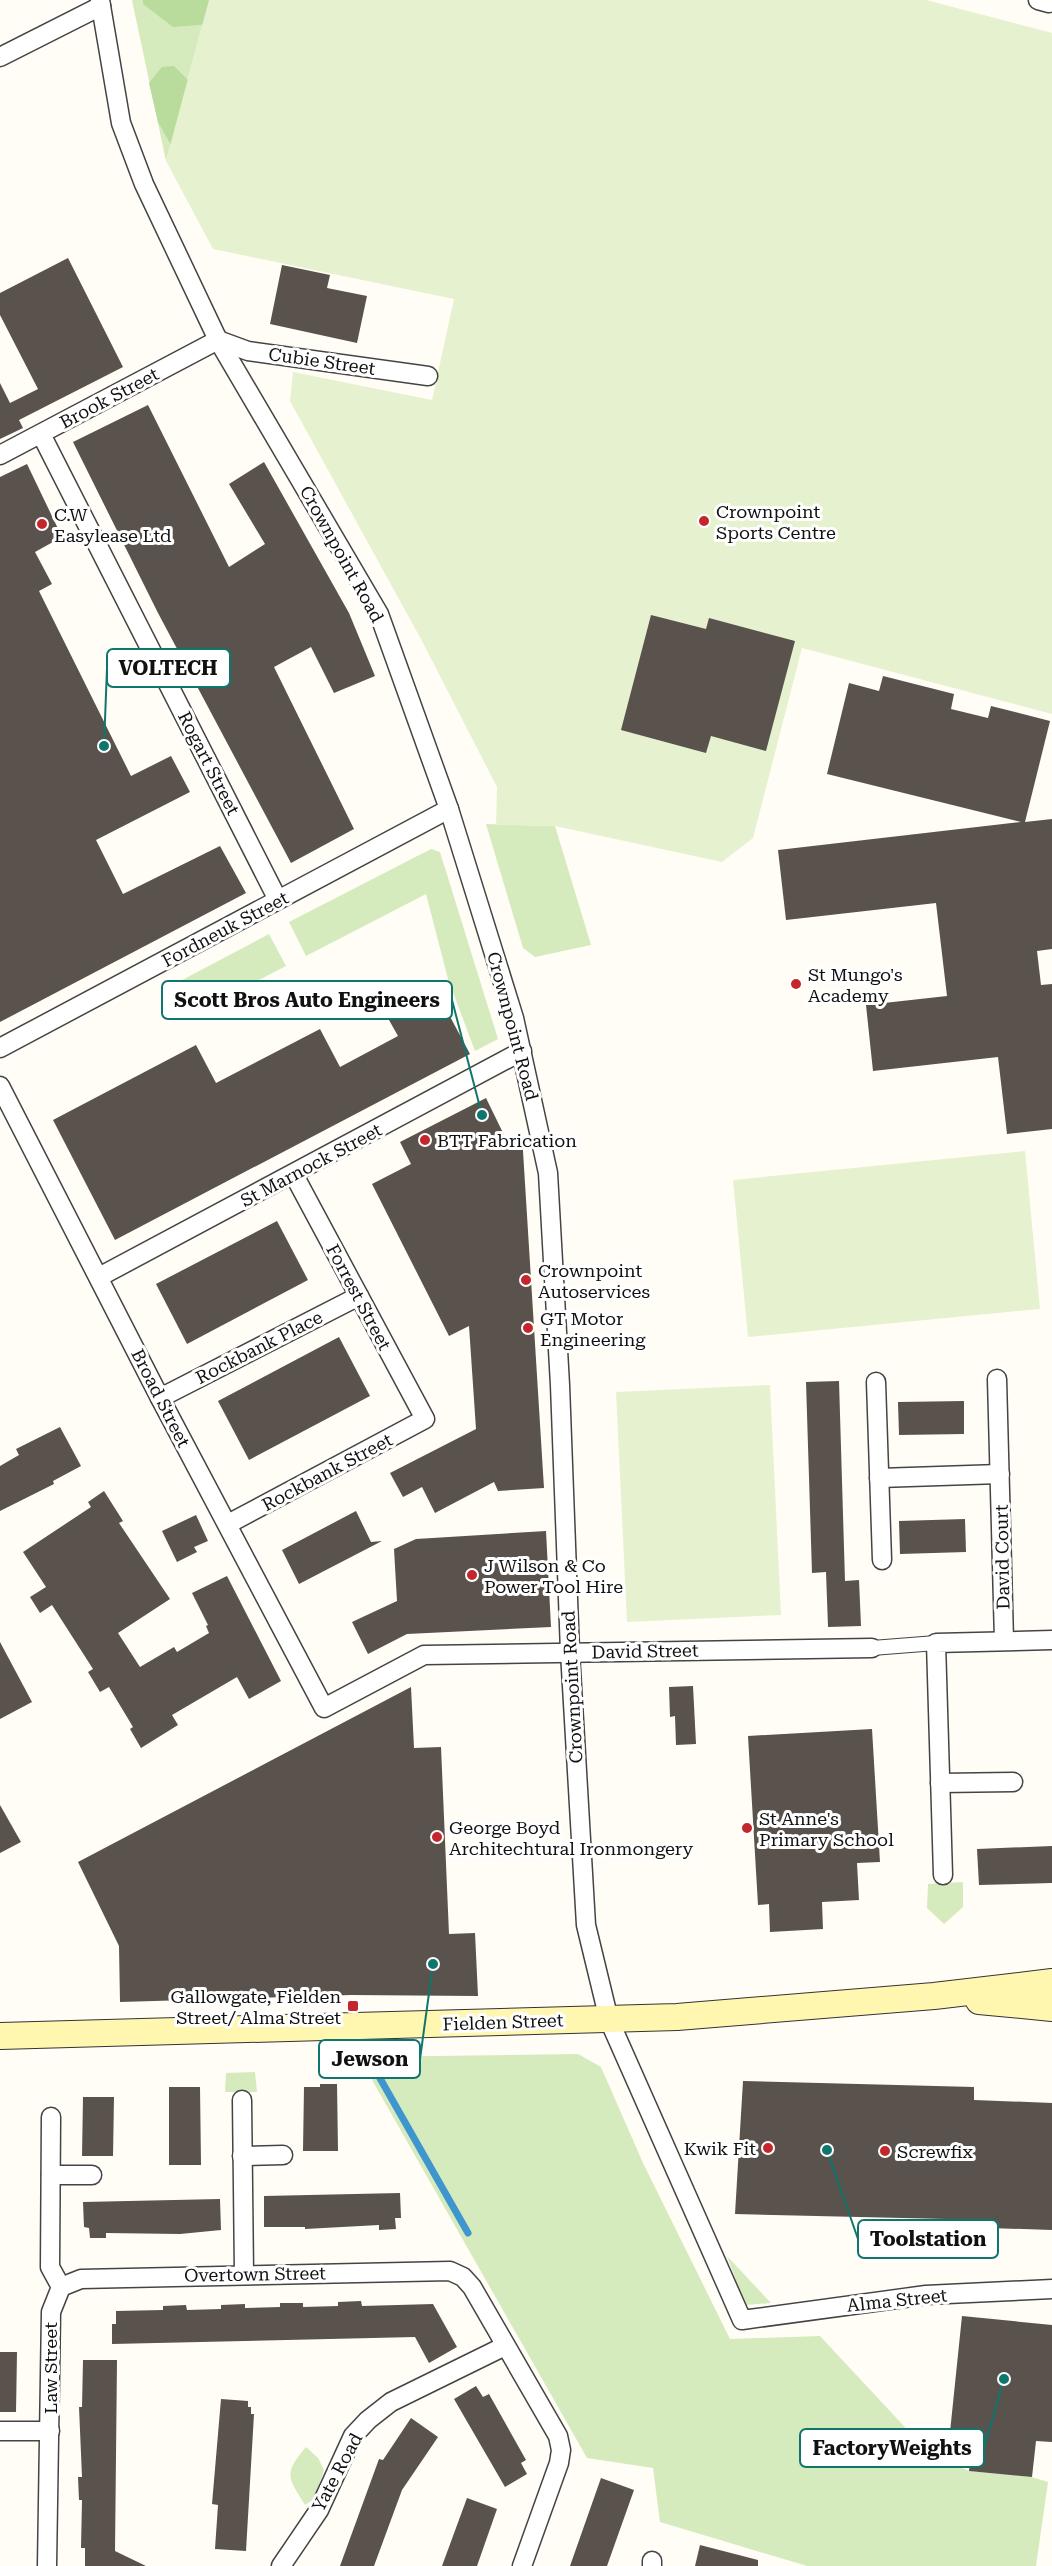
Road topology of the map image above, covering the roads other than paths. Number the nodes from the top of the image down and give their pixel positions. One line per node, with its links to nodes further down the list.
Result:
1 (101, 3): 2 (street); 3 (street, Crownpoint Road)
2 (0, 57)
3 (218, 340): 4 (street, Cubie Street); 5 (street, Brook Street); 7 (street, Crownpoint Road)
4 (428, 376)
5 (41, 434): 6 (street, Brook Street); 8 (street, Rogart Street)
6 (0, 455)
7 (449, 809): 8 (street, Fordneuk Street); 10 (street, Crownpoint Road)
8 (278, 900): 9 (street, Fordneuk Street)
9 (0, 1048)
10 (522, 1051): 12 (street, St Marnock Street); 27 (street, Crownpoint Road)
11 (0, 1086): 13 (street, Broad Street)
12 (294, 1175): 13 (street, St Marnock Street); 14 (street, Forrest Street)
13 (99, 1278): 17 (street, Broad Street)
14 (359, 1296): 17 (street, Rockbank Place); 18 (street, Forrest Street)
15 (997, 1379): 19 (street, David Court)
16 (876, 1382): 20 (street)
17 (160, 1398): 21 (street, Broad Street)
18 (426, 1419): 21 (street, Rockbank Street)
19 (1000, 1474): 20 (street); 23 (street, David Court)
20 (879, 1478): 22 (street)
21 (228, 1524): 28 (street, Broad Street)
22 (882, 1560)
23 (1004, 1640): 24 (street); 25 (street)
24 (1052, 1640)
25 (936, 1643): 26 (street); 30 (street)
26 (872, 1648): 27 (street, David Street)
27 (570, 1652): 28 (street, David Street); 35 (street, Crownpoint Road)
28 (324, 1708)
29 (1013, 1782): 30 (street)
30 (939, 1783): 31 (street)
31 (943, 1875)
32 (1052, 1982): 33 (main road, Fielden Street)
33 (934, 1996): 34 (main road, Fielden Street); 35 (main road, Fielden Street)
34 (1052, 2008)
35 (609, 2020): 36 (main road, Fielden Street); 46 (street, Crownpoint Road)
36 (0, 2036)
37 (242, 2100): 40 (street)
38 (51, 2117): 41 (street)
39 (283, 2155): 40 (street)
40 (242, 2156): 43 (street)
41 (51, 2175): 42 (street); 44 (street)
42 (92, 2175)
43 (244, 2274): 44 (street, Overtown Street); 47 (street, Overtown Street)
44 (61, 2288): 49 (street, Law Street)
45 (1052, 2289): 46 (street, Alma Street)
46 (742, 2320)
47 (505, 2346): 51 (street, Yate Road); 52 (street)
48 (0, 2431): 49 (street)
49 (50, 2431): 50 (street, Law Street)
50 (47, 2566)
51 (281, 2566)
52 (522, 2566)

